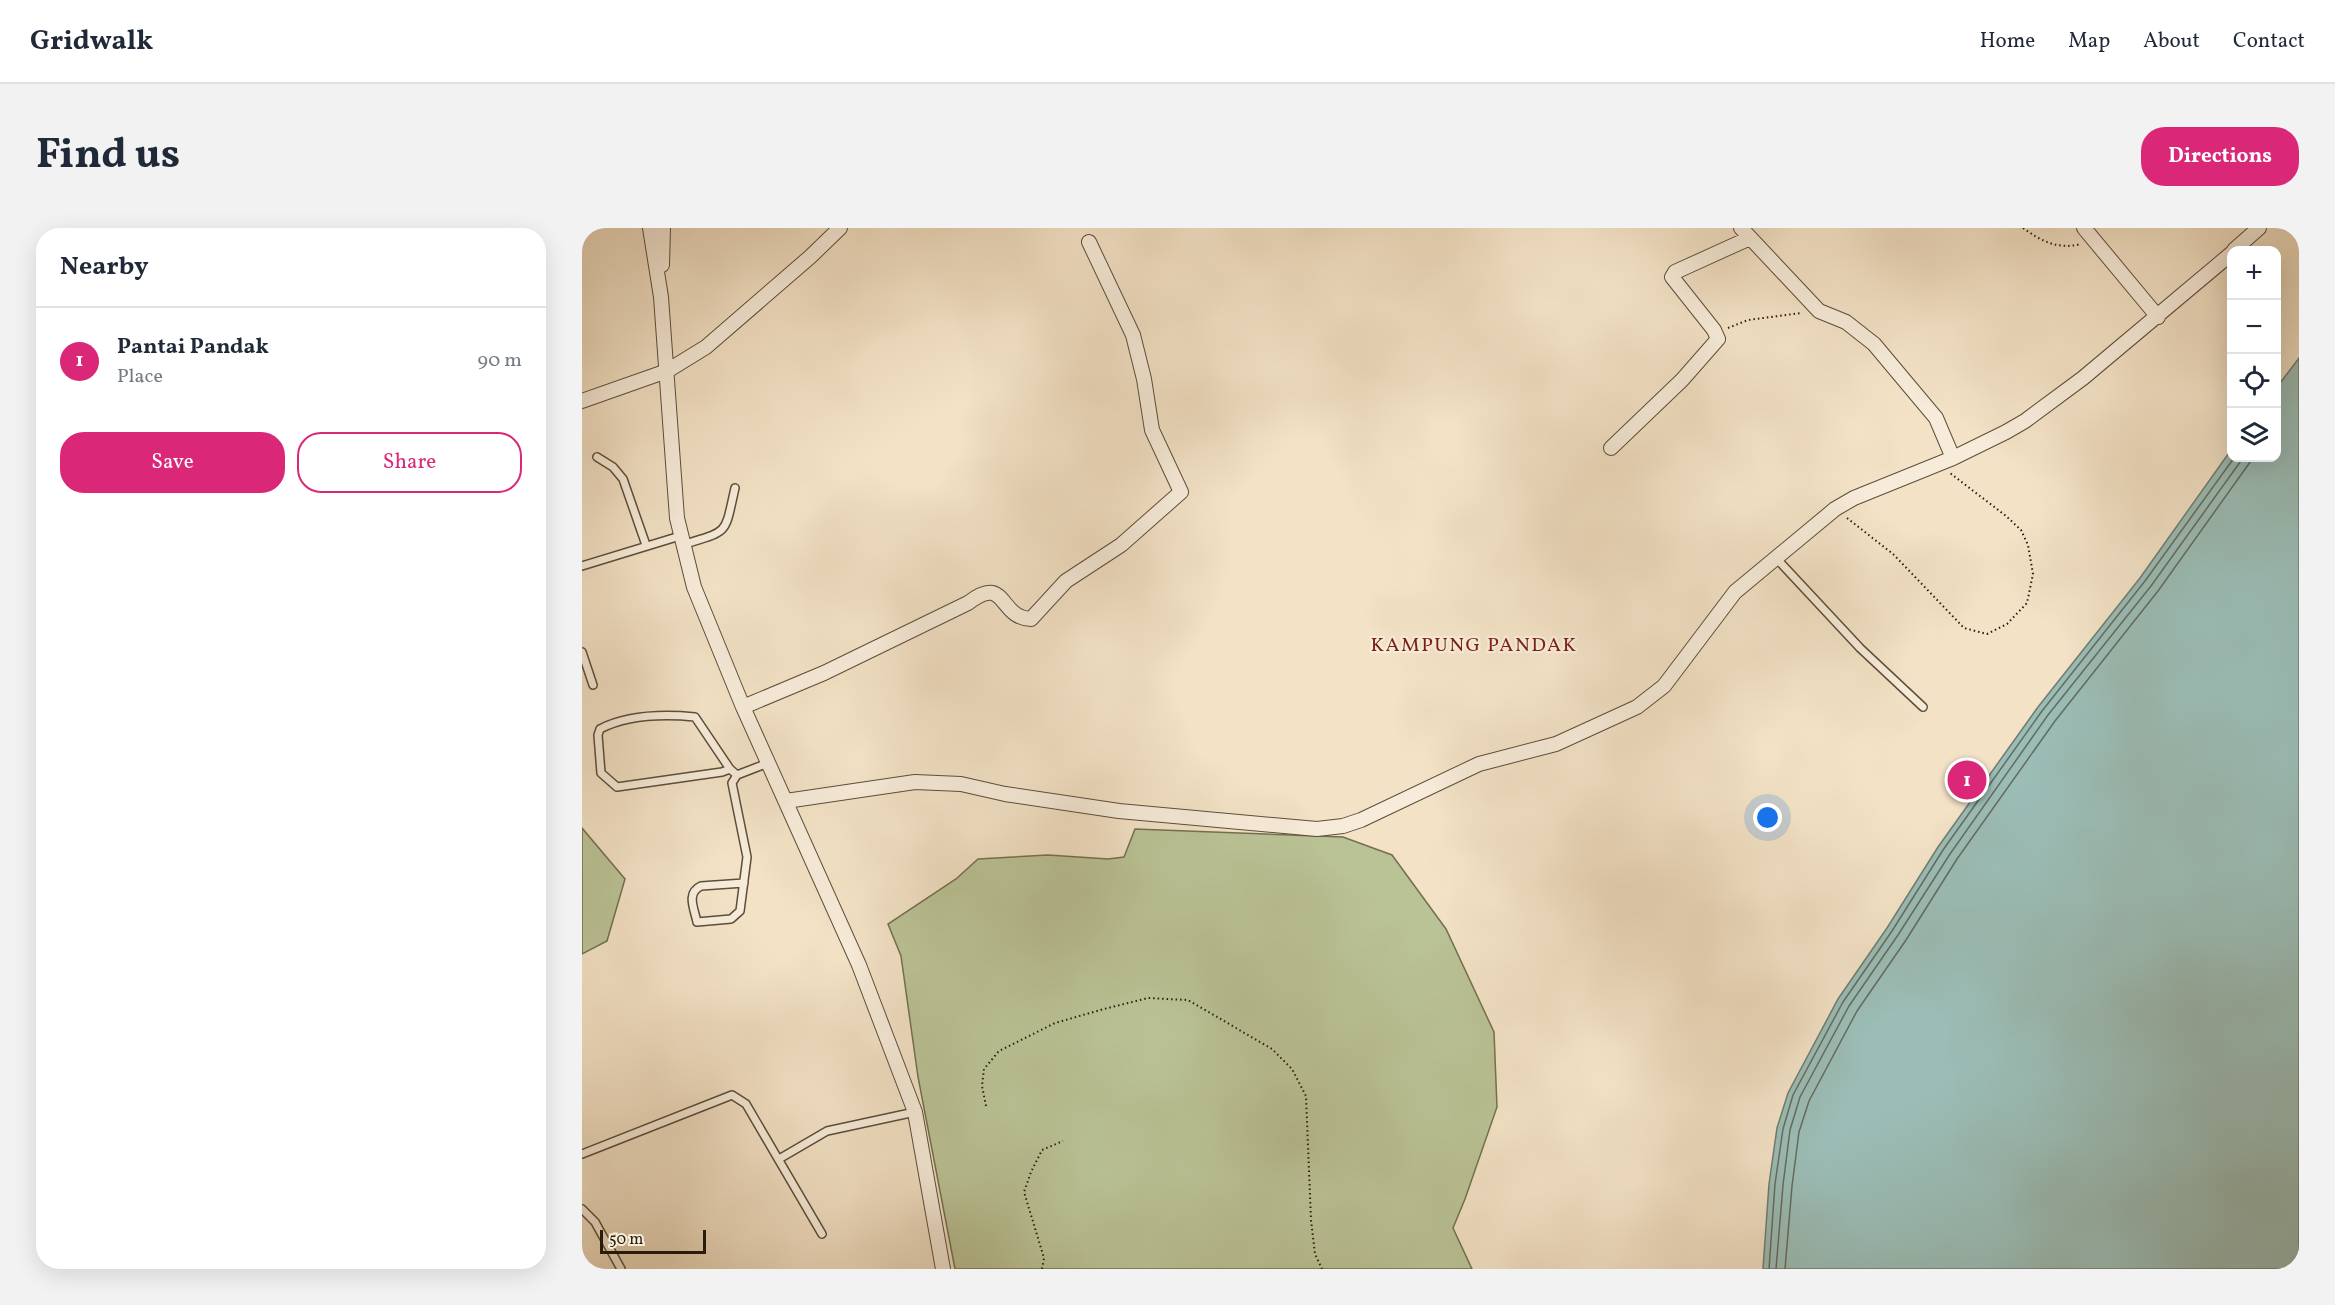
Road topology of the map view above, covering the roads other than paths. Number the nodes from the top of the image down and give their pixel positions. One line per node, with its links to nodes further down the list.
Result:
1 (650, 228): 10 (street)
2 (663, 228): 10 (street)
3 (840, 228): 12 (street)
4 (2084, 228): 11 (street)
5 (2259, 228): 8 (street)
6 (1746, 233): 14 (street); 16 (street)
7 (1089, 242): 24 (street)
8 (2240, 246)
9 (2227, 257): 11 (street)
10 (661, 297): 12 (street)
11 (2158, 317): 16 (street)
12 (667, 371): 13 (street); 18 (street)
13 (582, 401)
14 (1611, 448)
15 (597, 457): 19 (lane)
16 (1953, 458): 20 (street)
17 (735, 488): 18 (lane)
18 (681, 540): 19 (lane); 24 (street)
19 (646, 545): 21 (lane)
20 (1776, 558): 25 (lane); 29 (street)
21 (582, 566)
22 (582, 652): 23 (lane)
23 (593, 685)
24 (743, 707): 26 (street)
25 (1923, 707)
26 (768, 763): 28 (lane); 29 (street)
27 (730, 769): 27 (lane); 28 (lane)
28 (737, 775): 30 (lane)
29 (786, 801): 31 (street)
30 (744, 882): 30 (lane)
31 (915, 1112): 33 (lane); 37 (street)
32 (582, 1154): 33 (lane)
33 (779, 1159): 35 (lane)
34 (582, 1209): 36 (lane)
35 (822, 1234)
36 (621, 1269)
37 (943, 1269)

